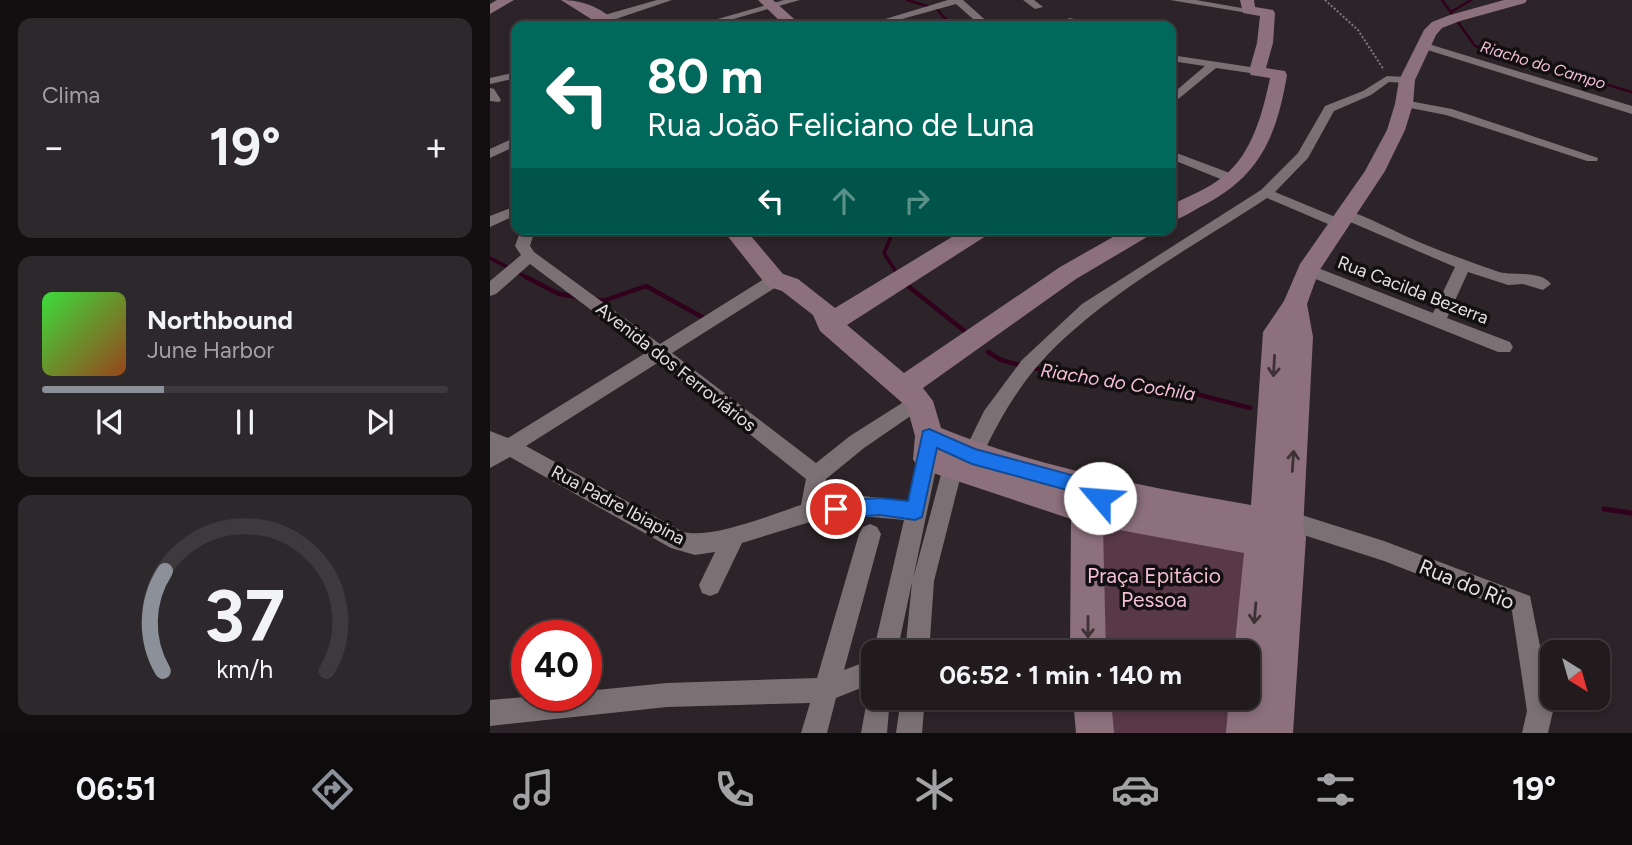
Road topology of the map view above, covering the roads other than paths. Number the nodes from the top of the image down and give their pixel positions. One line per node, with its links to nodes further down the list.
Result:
1 (507, 0): 12 (street)
2 (667, 0): 13 (street)
3 (795, 0): 9 (street)
4 (957, 0): 16 (street); 17 (street)
5 (1028, 0): 11 (street)
6 (1175, 0): 10 (street)
7 (1520, 0): 18 (street)
8 (572, 1): 13 (street)
9 (769, 3): 14 (street); 15 (street)
10 (1247, 5): 21 (street)
11 (1038, 7)
12 (490, 9)
13 (605, 21)
14 (713, 21)
15 (789, 21)
16 (884, 21)
17 (981, 21)
18 (1422, 45): 24 (street); 28 (street)
19 (1176, 59): 20 (street)
20 (1213, 65): 21 (street); 26 (street)
21 (1257, 71): 22 (street)
22 (1279, 75): 35 (street)
23 (511, 76): 25 (street)
24 (1399, 79): 27 (street); 36 (street)
25 (490, 81)
26 (1176, 98)
27 (1404, 104): 34 (street); 39 (street)
28 (1632, 110)
29 (490, 141): 30 (street)
30 (511, 146)
31 (511, 148): 32 (street)
32 (490, 154)
33 (1176, 157): 35 (street)
34 (1592, 158)
35 (1233, 179): 37 (street)
36 (1266, 193): 39 (street); 58 (street)
37 (1176, 211)
38 (511, 212): 40 (street)
39 (1343, 220): 46 (street); 47 (street)
40 (490, 222)
41 (526, 235): 45 (street)
42 (738, 235): 48 (street)
43 (971, 235): 52 (street)
44 (1134, 235): 55 (street)
45 (529, 256): 50 (street); 54 (street, Avenida dos Ferroviários)
46 (1464, 265): 49 (street); 51 (street)
47 (1308, 270): 51 (street, Rua Cacilda Bezerra); 64 (street)
48 (775, 280): 52 (street); 54 (street)
49 (1543, 284)
50 (490, 290)
51 (1438, 320): 53 (street, Rua Cacilda Bezerra)
52 (829, 324): 55 (street)
53 (1504, 347)
54 (659, 353): 57 (street); 60 (street, Avenida dos Ferroviários)
55 (912, 394): 58 (street); 60 (street)
56 (490, 439): 57 (street, Rua Padre Ibiapina)
57 (510, 447): 59 (street); 65 (street, Rua Padre Ibiapina)
58 (945, 457): 61 (street); 62 (street); 69 (street)
59 (490, 459)
60 (816, 475): 63 (street)
61 (1089, 499): 64 (street); 70 (street, one-way to 70)
62 (915, 511): 63 (street, Rua Padre Ibiapina); 68 (street)
63 (810, 512): 65 (street, Rua Padre Ibiapina)
64 (1273, 532): 81 (street, one-way to 81); 82 (street); 83 (street, Rua do Rio)
65 (736, 534): 67 (street)
66 (870, 534): 72 (street)
67 (710, 584)
68 (888, 640)
69 (918, 640)
70 (1088, 640)
71 (861, 676): 72 (street)
72 (825, 690): 76 (street); 77 (street)
73 (877, 710): 78 (street)
74 (912, 710): 79 (street)
75 (1093, 710): 80 (street)
76 (490, 713)
77 (814, 733)
78 (874, 733)
79 (909, 733)
80 (1095, 733)
81 (1245, 733)
82 (1274, 733)
83 (1535, 733)

